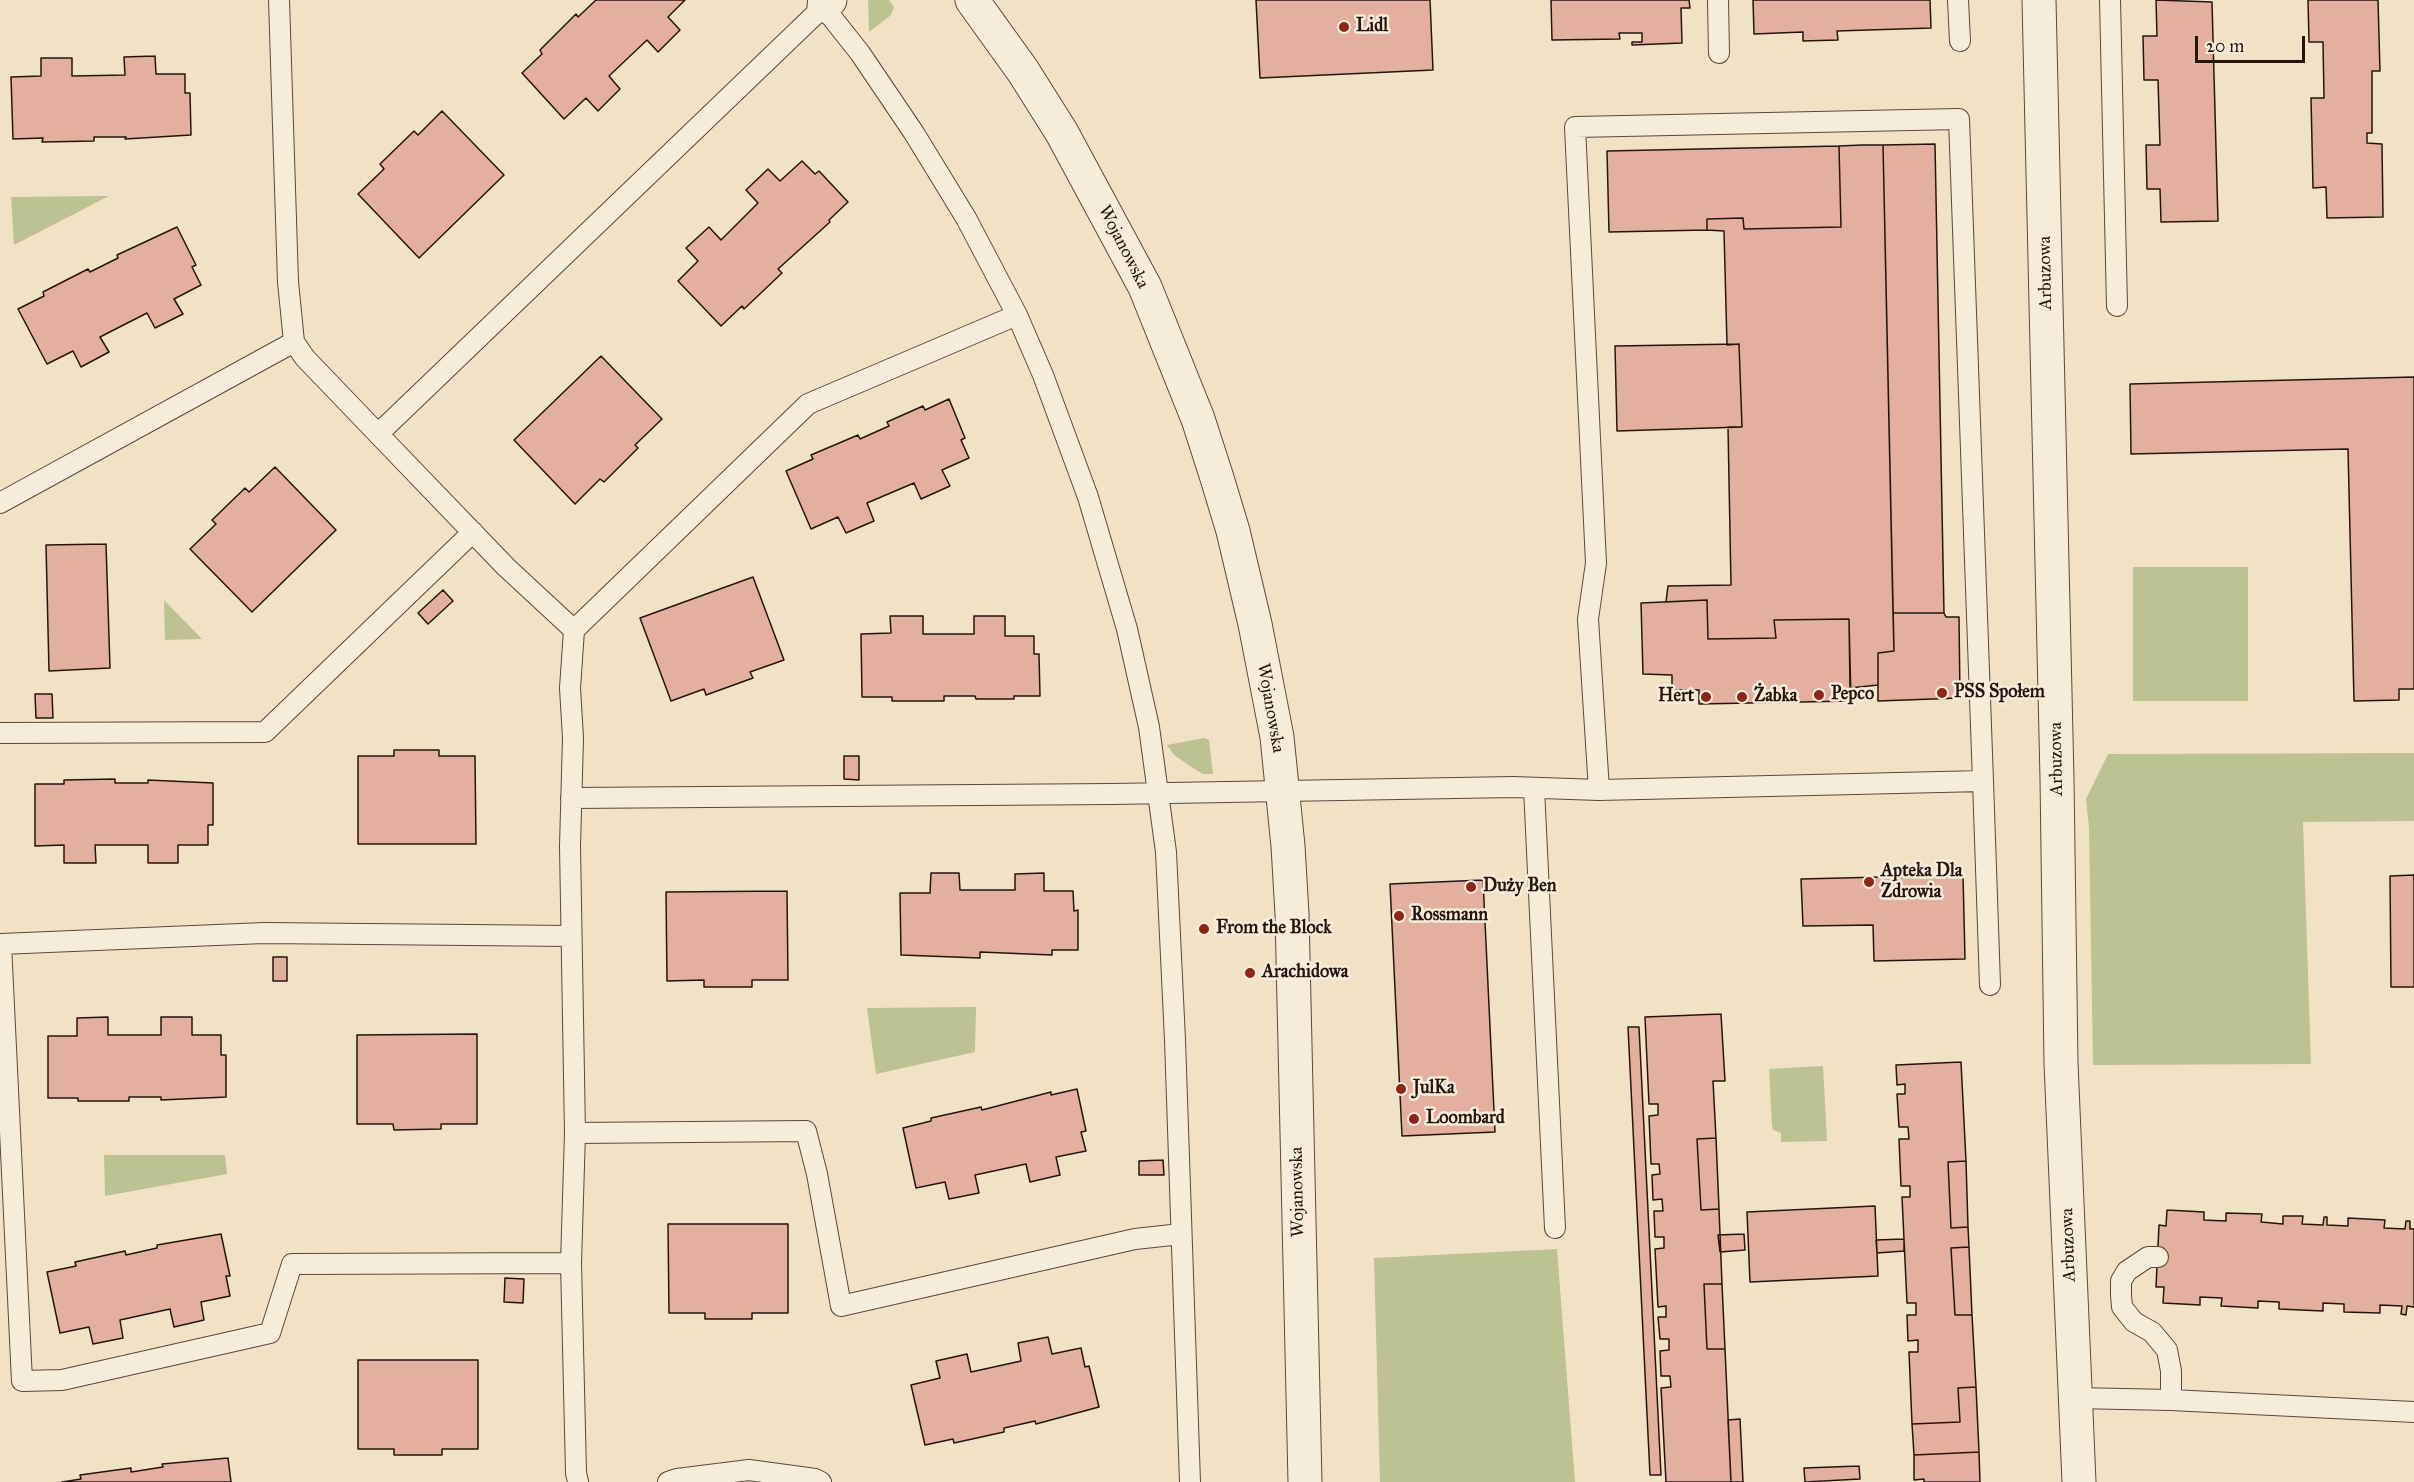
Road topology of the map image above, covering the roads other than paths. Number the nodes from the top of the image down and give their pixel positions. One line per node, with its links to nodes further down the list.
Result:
1 (279, 0): 12 (lane)
2 (972, 0): 20 (street, Wojanowska)
3 (1718, 0): 9 (lane)
4 (1958, 0): 8 (lane)
5 (2039, 0): 31 (street, Arbuzowa)
6 (2110, 0): 10 (lane)
7 (824, 2): 11 (lane); 13 (lane)
8 (1960, 42)
9 (1719, 53)
10 (2117, 306)
11 (1017, 315): 16 (lane); 22 (lane)
12 (294, 342): 13 (lane); 14 (lane)
13 (378, 434): 15 (lane)
14 (0, 502)
15 (473, 532): 16 (lane); 17 (lane)
16 (574, 630): 23 (lane)
17 (0, 733)
18 (1983, 781): 21 (lane); 21 (lane); 25 (lane)
19 (1534, 788): 20 (lane); 21 (lane); 27 (lane)
20 (1282, 790): 22 (lane); 38 (street, Wojanowska)
21 (1599, 790)
22 (1158, 793): 23 (lane); 28 (lane)
23 (571, 798): 24 (lane)
24 (571, 936): 26 (lane); 30 (lane)
25 (1990, 985)
26 (575, 1133): 28 (lane); 30 (lane)
27 (1555, 1228)
28 (1182, 1234): 37 (lane)
29 (2158, 1257): 32 (lane)
30 (571, 1263): 34 (lane)
31 (2075, 1398): 32 (lane); 39 (street, Arbuzowa)
32 (2171, 1400): 33 (lane)
33 (2414, 1412)
34 (578, 1482)
35 (668, 1482): 36 (lane)
36 (821, 1482)
37 (1190, 1482)
38 (1305, 1482)
39 (2079, 1482)

